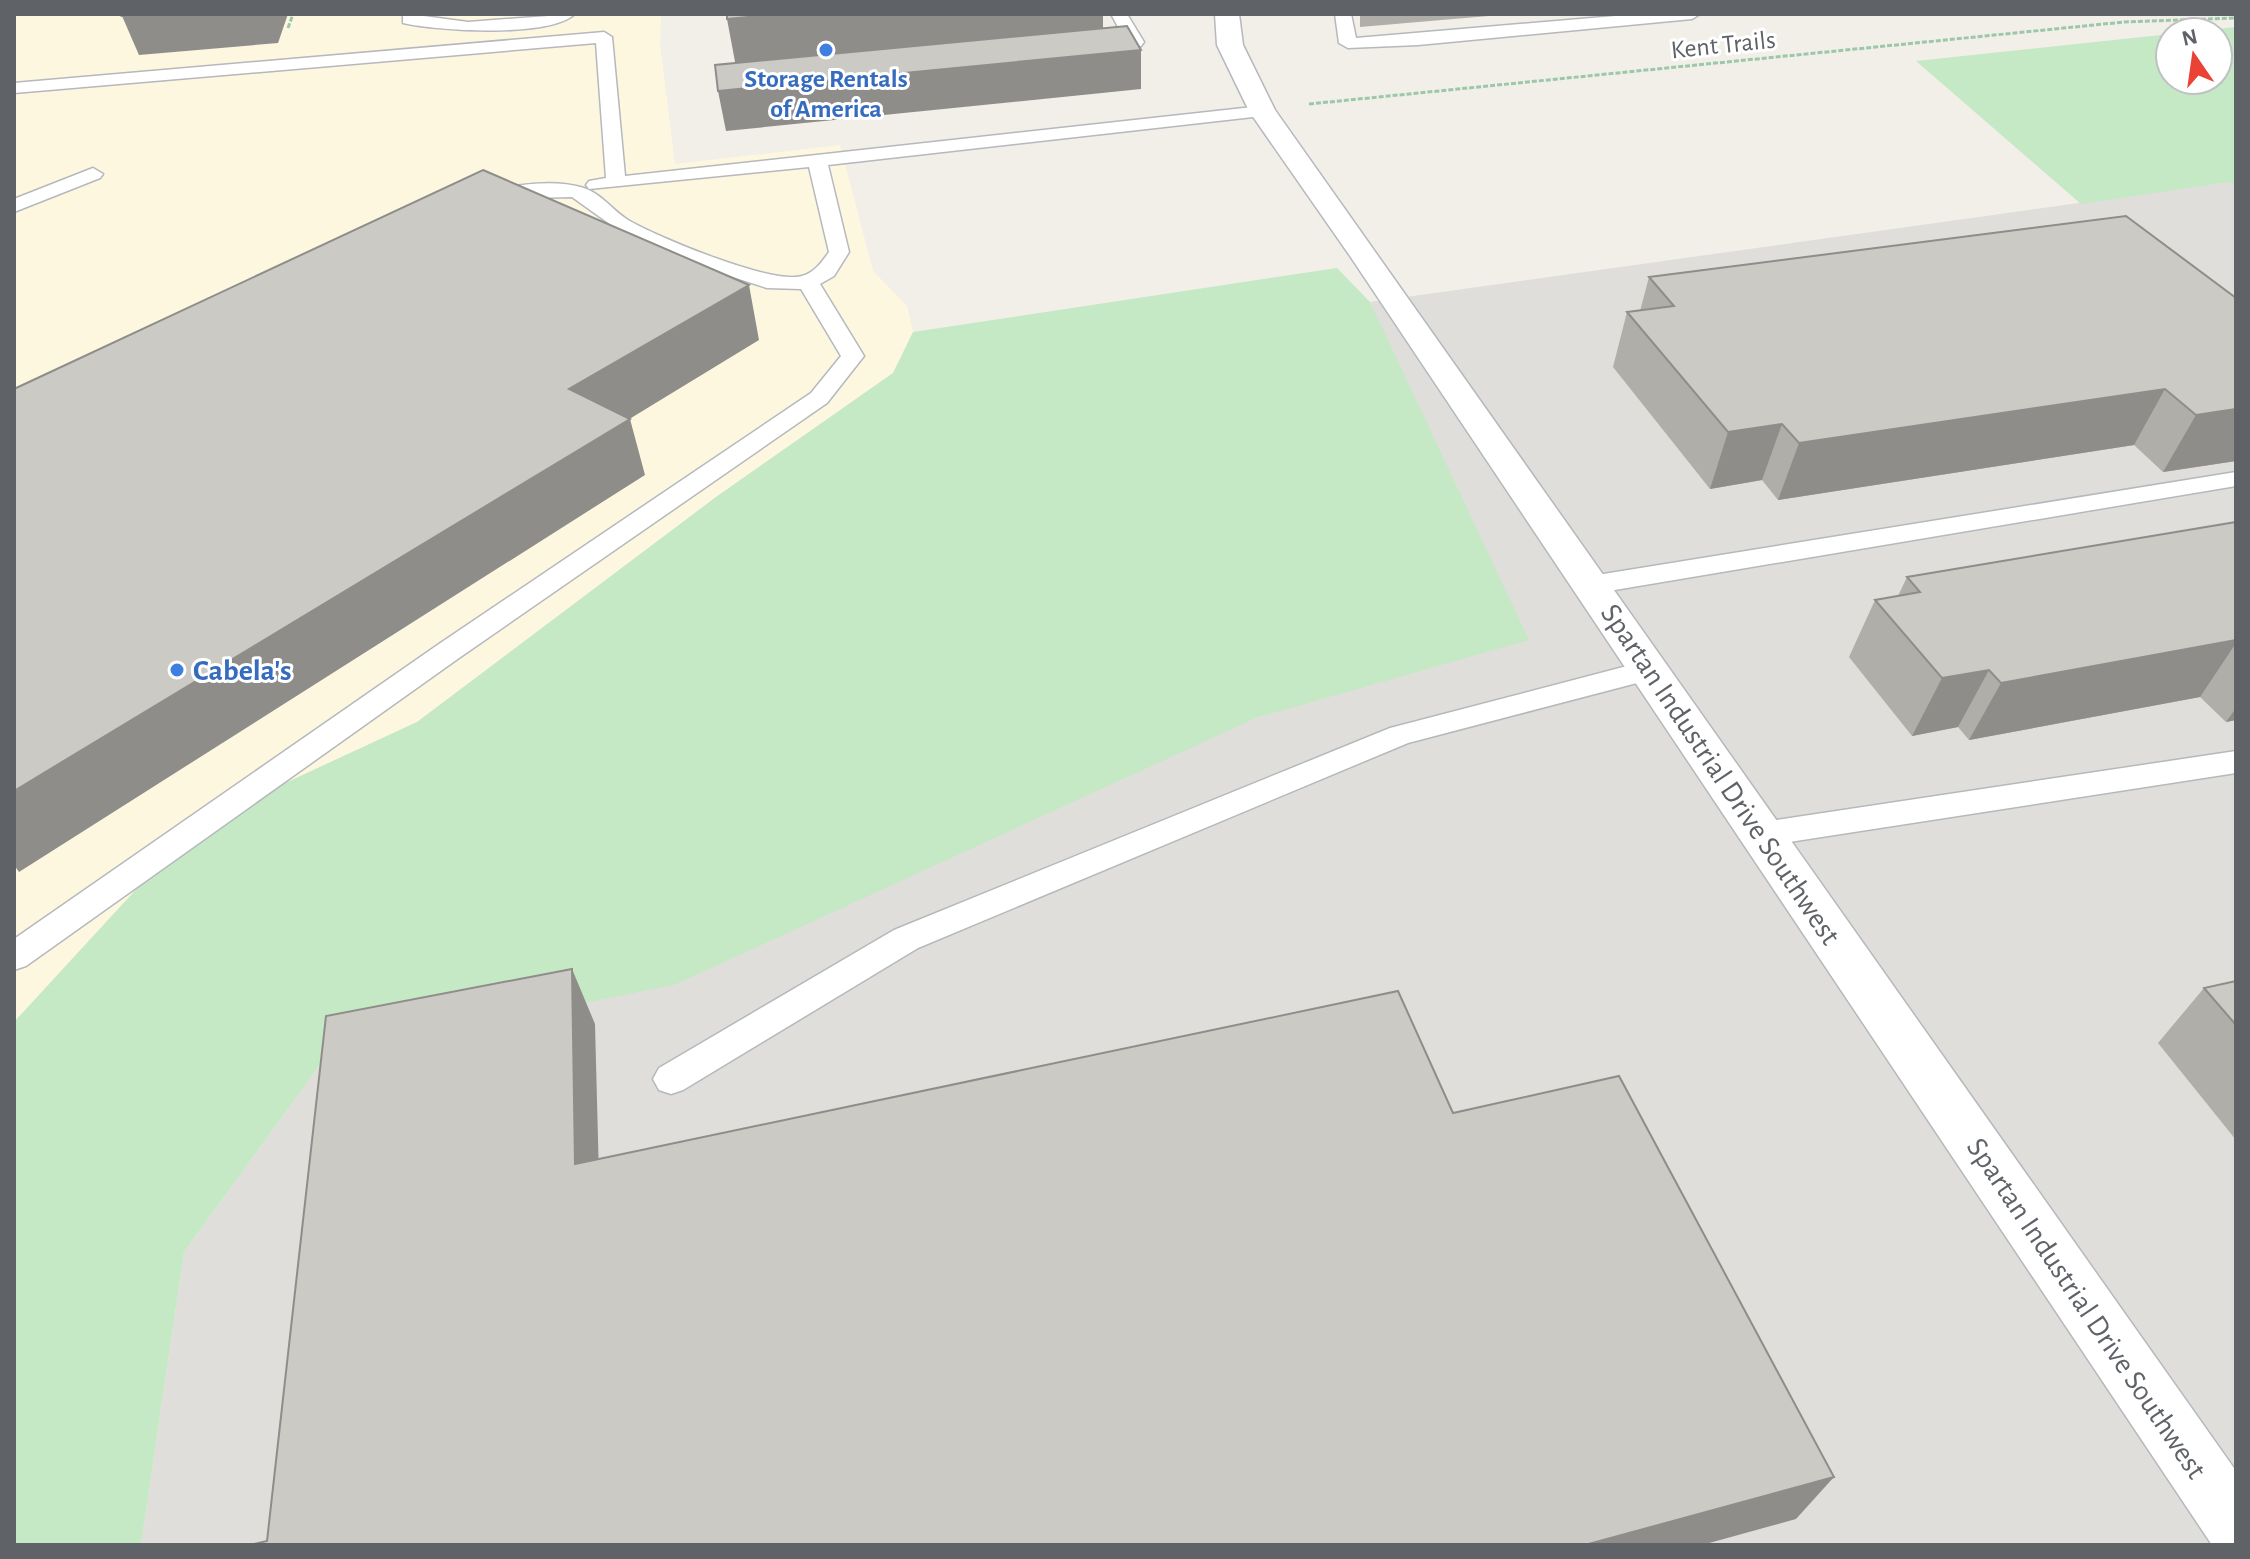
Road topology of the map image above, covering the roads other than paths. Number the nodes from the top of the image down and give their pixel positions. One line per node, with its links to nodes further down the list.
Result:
1 (443, 14): 2 (lane)
2 (514, 14)
3 (567, 14): 9 (lane)
4 (588, 14): 10 (lane)
5 (1119, 14): 11 (lane)
6 (1227, 14): 14 (street, Spartan Industrial Drive Southwest)
7 (1343, 14): 8 (lane)
8 (1692, 14)
9 (410, 17): 12 (lane)
10 (588, 39): 12 (lane); 17 (lane)
11 (1089, 46)
12 (404, 55): 13 (lane)
13 (14, 88)
14 (1262, 111): 15 (lane); 23 (street, Spartan Industrial Drive Southwest)
15 (817, 161): 17 (lane); 21 (lane)
16 (93, 174): 20 (lane)
17 (616, 183): 18 (lane)
18 (553, 190): 19 (lane); 21 (lane)
19 (476, 198)
20 (14, 206)
21 (807, 281): 27 (lane)
22 (2236, 479): 23 (lane)
23 (1591, 585): 24 (street, Spartan Industrial Drive Southwest)
24 (1650, 670): 26 (street, Spartan Industrial Drive Southwest); 28 (lane)
25 (2236, 762): 26 (lane)
26 (1763, 834): 29 (street, Spartan Industrial Drive Southwest)
27 (14, 957)
28 (671, 1079)
29 (2230, 1507)

